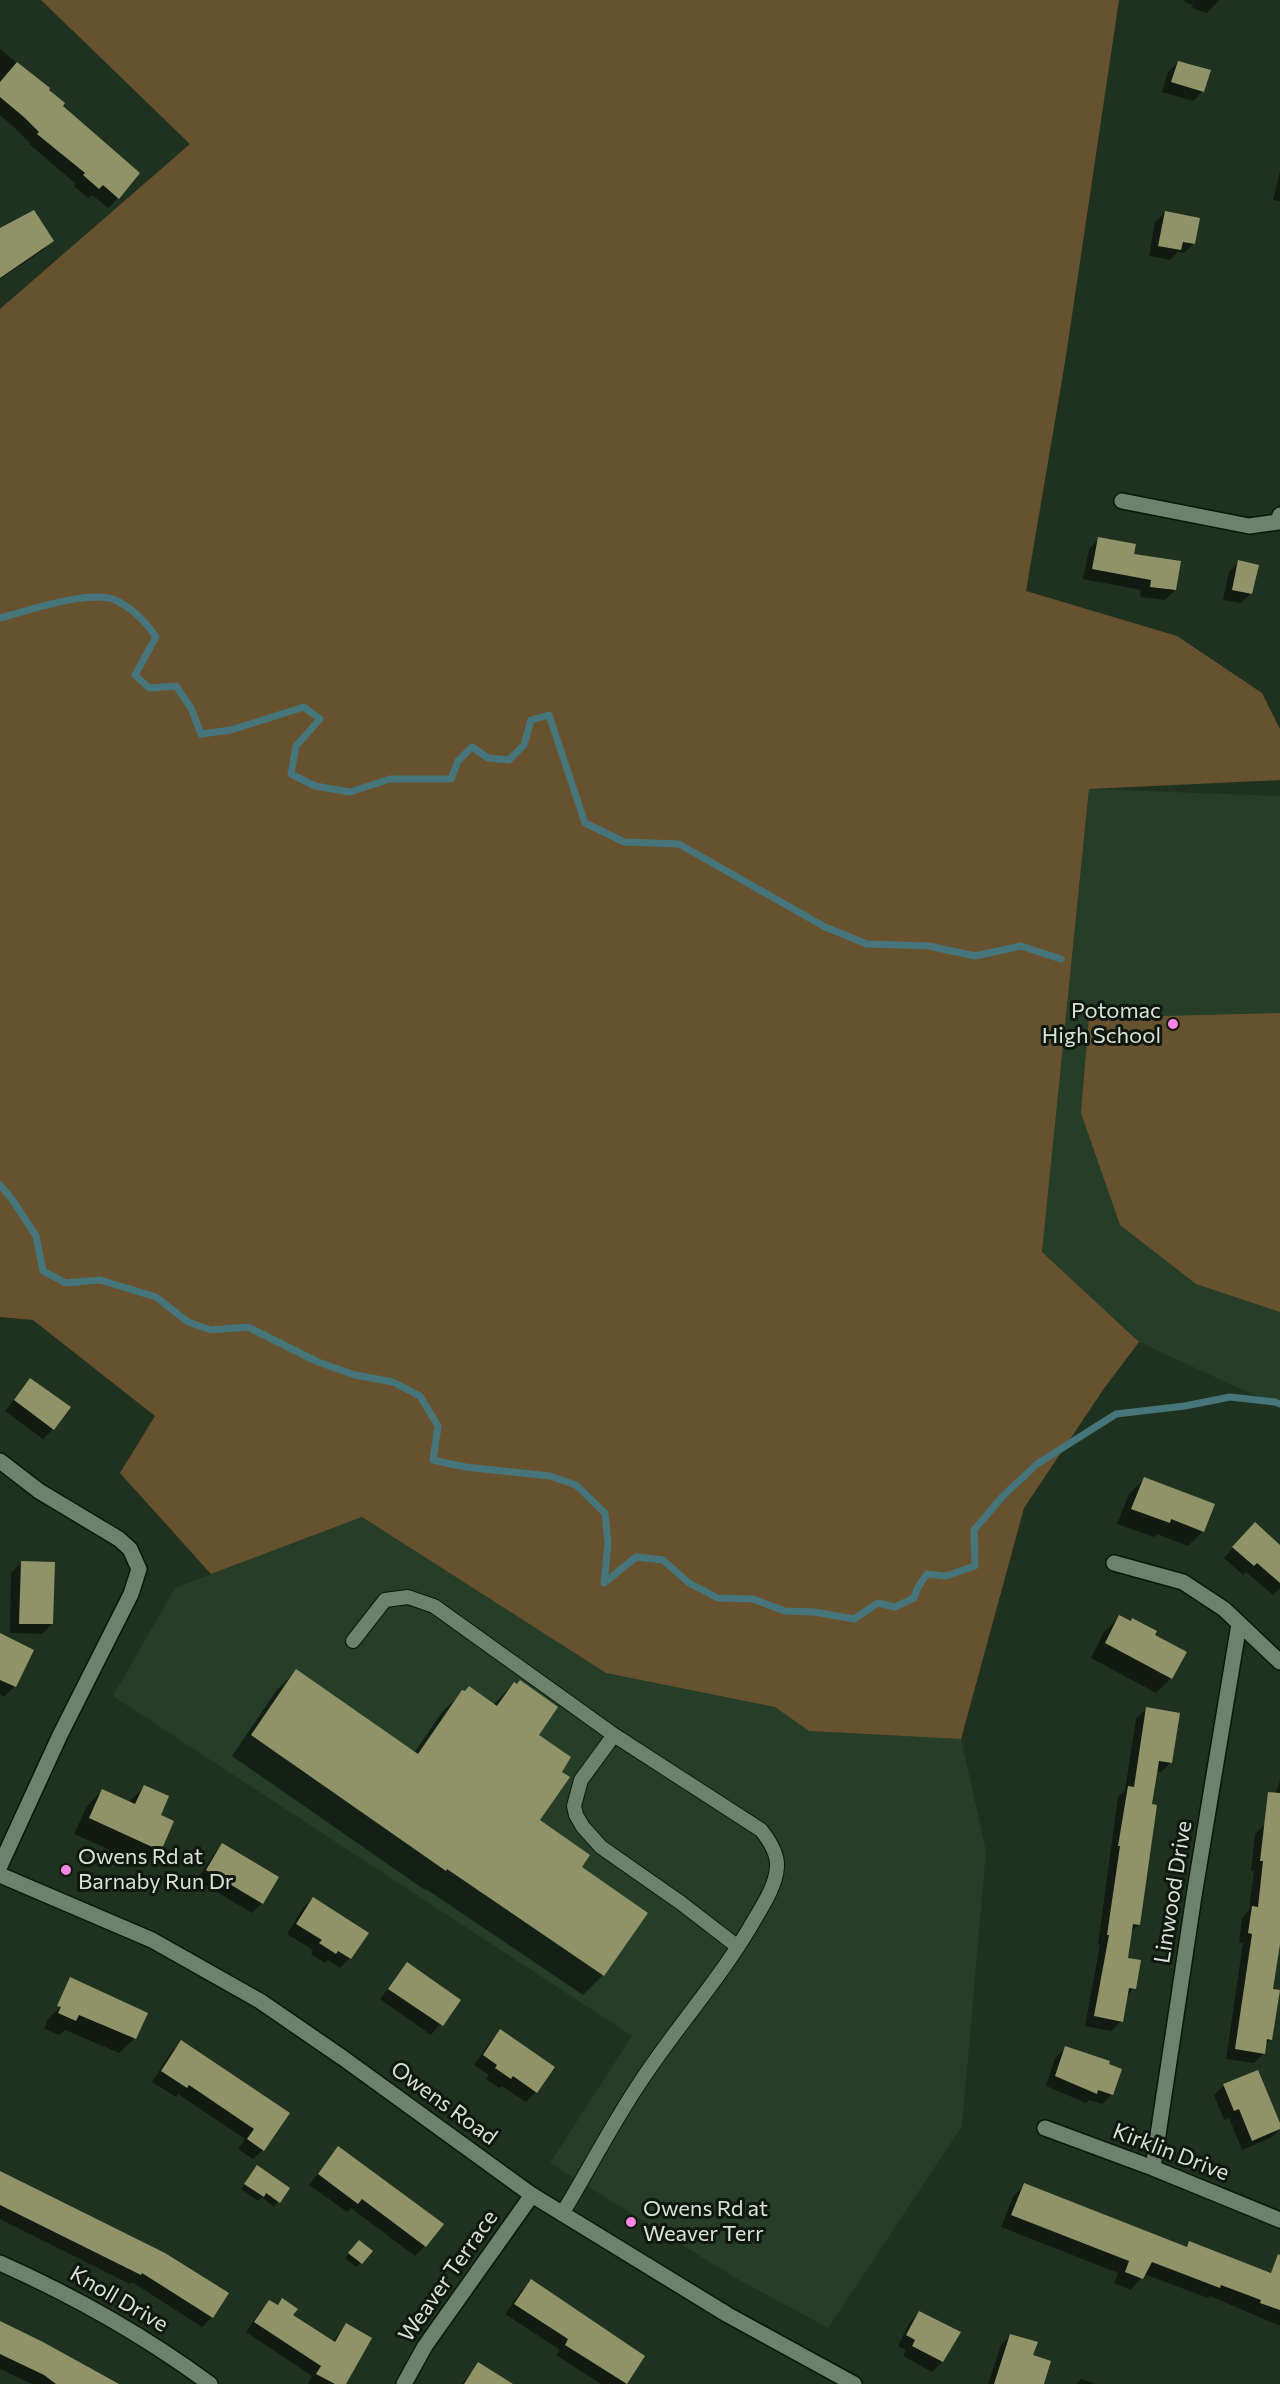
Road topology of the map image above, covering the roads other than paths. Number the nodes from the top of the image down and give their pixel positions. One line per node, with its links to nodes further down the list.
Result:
1 (1122, 501): 2 (street)
2 (1280, 515)
3 (0, 1461): 9 (street)
4 (1114, 1563): 5 (street)
5 (1239, 1624): 7 (street); 13 (street, Linwood Drive)
6 (353, 1641): 8 (lane)
7 (1280, 1662)
8 (614, 1734): 11 (lane); 11 (lane)
9 (0, 1866)
10 (0, 1875): 14 (street, Owens Road)
11 (738, 1947): 15 (lane)
12 (1045, 2128): 13 (street, Kirklin Drive)
13 (1153, 2168): 16 (street, Kirklin Drive)
14 (532, 2195): 15 (street, Owens Road); 19 (street, Weaver Terrace)
15 (562, 2214): 20 (street, Owens Road)
16 (1280, 2220)
17 (0, 2263): 18 (street, Knoll Drive)
18 (210, 2384)
19 (404, 2384)
20 (854, 2384)

